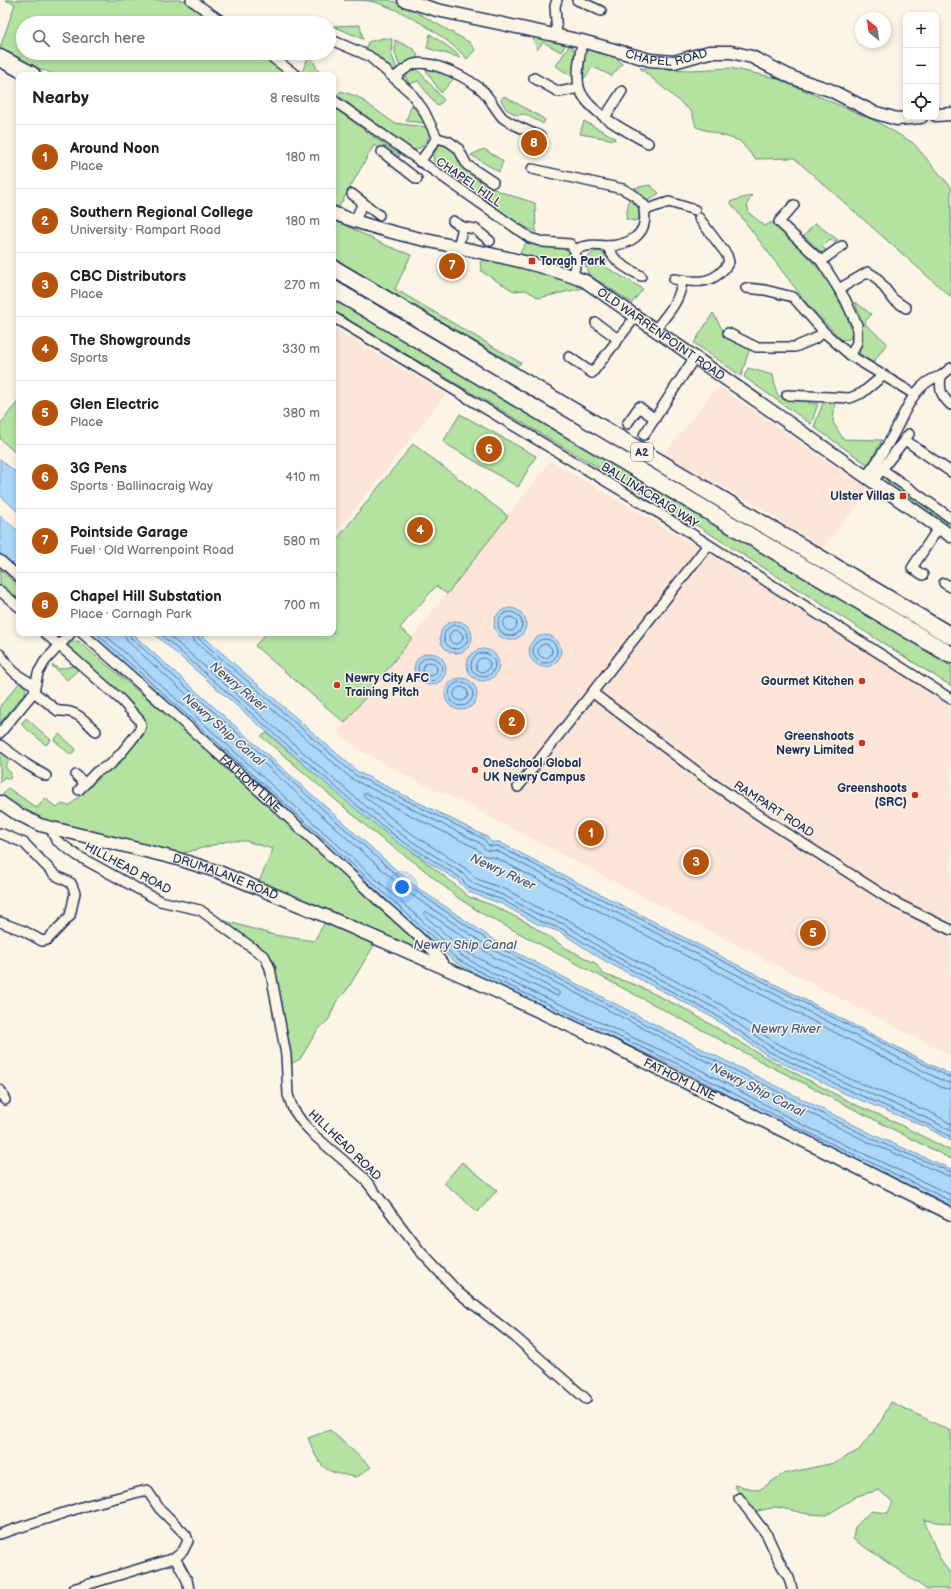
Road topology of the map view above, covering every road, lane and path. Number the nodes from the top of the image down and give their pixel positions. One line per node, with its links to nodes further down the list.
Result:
1 (191, 0): 6 (street)
2 (404, 0): 7 (street, CHAPEL ROAD)
3 (557, 0): 7 (street)
4 (577, 0): 5 (street)
5 (601, 12)
6 (214, 16)
7 (557, 36): 8 (street, CHAPEL ROAD)
8 (582, 41): 16 (street); 22 (street, CHAPEL ROAD)
9 (336, 42): 14 (street)
10 (0, 58): 12 (highway)
11 (276, 60): 13 (street)
12 (26, 72)
13 (292, 72)
14 (394, 78): 23 (street); 24 (street)
15 (534, 78): 16 (street)
16 (579, 88): 21 (street)
17 (622, 91): 21 (street)
18 (336, 102): 27 (street, CHAPEL HILL)
19 (951, 114): 20 (street)
20 (939, 115)
21 (605, 117): 25 (street)
22 (903, 118)
23 (541, 137)
24 (437, 138): 28 (street); 32 (street)
25 (648, 143)
26 (382, 152): 29 (street)
27 (408, 154): 28 (street, CHAPEL HILL); 29 (street)
28 (420, 162): 46 (street, CHAPEL HILL)
29 (399, 165): 31 (street)
30 (532, 170): 36 (street)
31 (417, 179)
32 (493, 182)
33 (352, 194): 34 (street)
34 (363, 203): 38 (street); 39 (street)
35 (794, 205): 47 (street)
36 (648, 209): 43 (street); 58 (street)
37 (336, 214): 39 (street, OLD WARRENPOINT ROAD)
38 (379, 215)
39 (355, 220): 45 (street, OLD WARRENPOINT ROAD)
40 (453, 221): 41 (street)
41 (463, 227): 42 (street); 45 (street)
42 (490, 240)
43 (607, 246): 46 (street); 50 (street)
44 (842, 246): 47 (street)
45 (458, 247): 49 (street, OLD WARRENPOINT ROAD)
46 (575, 250): 49 (street)
47 (821, 261): 52 (street)
48 (336, 270): 89 (highway, A2)
49 (573, 276): 55 (street, OLD WARRENPOINT ROAD)
50 (641, 276)
51 (746, 288): 59 (street)
52 (839, 289): 54 (street); 62 (street)
53 (336, 291): 92 (highway, A2)
54 (906, 308)
55 (636, 316): 58 (street, OLD WARRENPOINT ROAD); 61 (street)
56 (336, 319): 80 (street, BALLINACRAIG WAY)
57 (596, 323): 61 (street)
58 (658, 330): 64 (street, OLD WARRENPOINT ROAD)
59 (824, 332): 60 (street); 62 (street)
60 (728, 333)
61 (618, 339): 63 (street)
62 (850, 356): 66 (street)
63 (569, 357)
64 (696, 357): 71 (street); 76 (street, OLD WARRENPOINT ROAD)
65 (951, 368): 67 (street)
66 (884, 375): 68 (street); 69 (street)
67 (941, 376): 68 (street); 70 (street)
68 (914, 394): 76 (street)
69 (787, 395)
70 (951, 405)
71 (655, 419): 72 (street); 73 (street)
72 (627, 424)
73 (644, 435)
74 (883, 470): 75 (street); 76 (street); 77 (street)
75 (951, 472)
76 (869, 479): 78 (street, OLD WARRENPOINT ROAD)
77 (951, 518)
78 (939, 527): 79 (street, OLD WARRENPOINT ROAD); 83 (street)
79 (951, 536)
80 (708, 545): 94 (street); 95 (street, BALLINACRAIG WAY)
81 (0, 560): 82 (street)
82 (16, 574)
83 (922, 575)
84 (0, 590): 85 (street)
85 (16, 604)
86 (48, 636): 90 (street)
87 (68, 636): 90 (street)
88 (85, 636): 107 (street, FATHOM LINE)
89 (951, 636)
90 (58, 646): 93 (street); 99 (street)
91 (0, 654): 93 (street)
92 (951, 655)
93 (35, 688): 96 (street); 97 (street)
94 (593, 693): 101 (street); 106 (street, RAMPART ROAD)
95 (951, 698)
96 (96, 731)
97 (0, 733)
98 (0, 745): 100 (street)
99 (76, 775)
100 (46, 776)
101 (518, 787)
102 (0, 802): 103 (street, DRUMALANE ROAD)
103 (53, 830): 108 (street, DRUMALANE ROAD); 113 (street, HILLHEAD ROAD)
104 (0, 833): 105 (street)
105 (0, 922)
106 (951, 930)
107 (418, 937): 108 (street); 109 (street, FATHOM LINE)
108 (409, 953): 109 (street, DRUMALANE ROAD)
109 (446, 968): 112 (street, FATHOM LINE)
110 (0, 1090): 111 (street)
111 (5, 1100)
112 (951, 1214)
113 (586, 1399)
114 (739, 1498): 119 (street)
115 (0, 1534): 116 (street)
116 (175, 1558): 117 (street); 118 (street)
117 (73, 1589)
118 (189, 1589)
119 (792, 1589)

